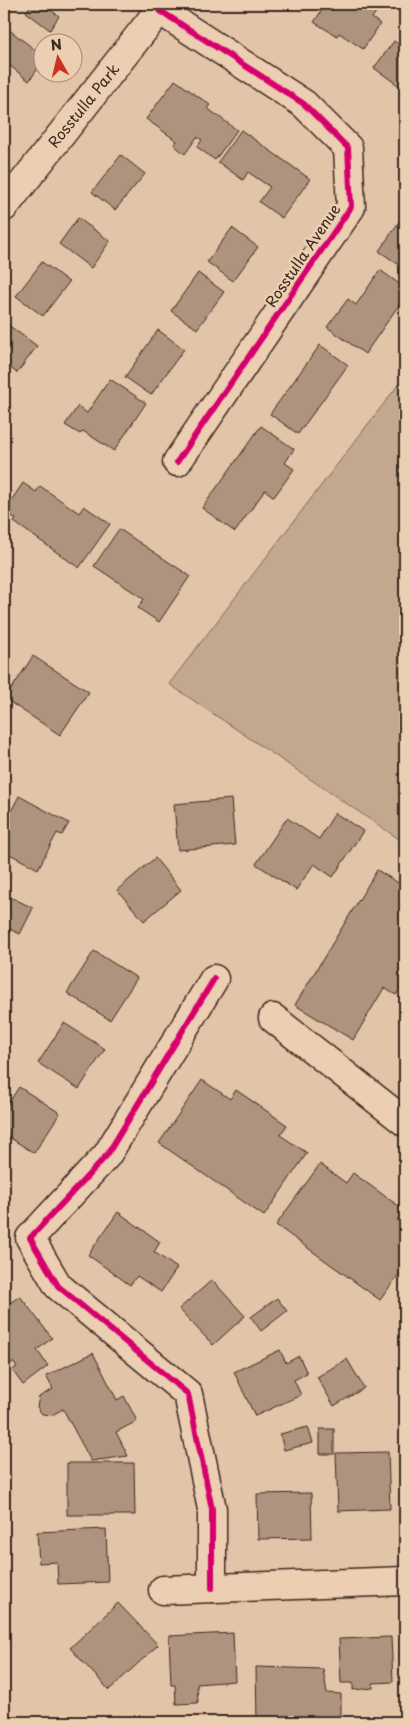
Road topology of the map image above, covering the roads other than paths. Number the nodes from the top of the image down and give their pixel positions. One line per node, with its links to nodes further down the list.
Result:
1 (161, 7): 2 (street, Rosstulla Park); 4 (street, Rosstulla Avenue)
2 (12, 177): 3 (street, Rosstulla Park)
3 (4, 207)
4 (177, 462)
5 (214, 979): 9 (street)
6 (273, 1018): 7 (street)
7 (405, 1122)
8 (405, 1581): 9 (street)
9 (212, 1588): 10 (street)
10 (163, 1590)

